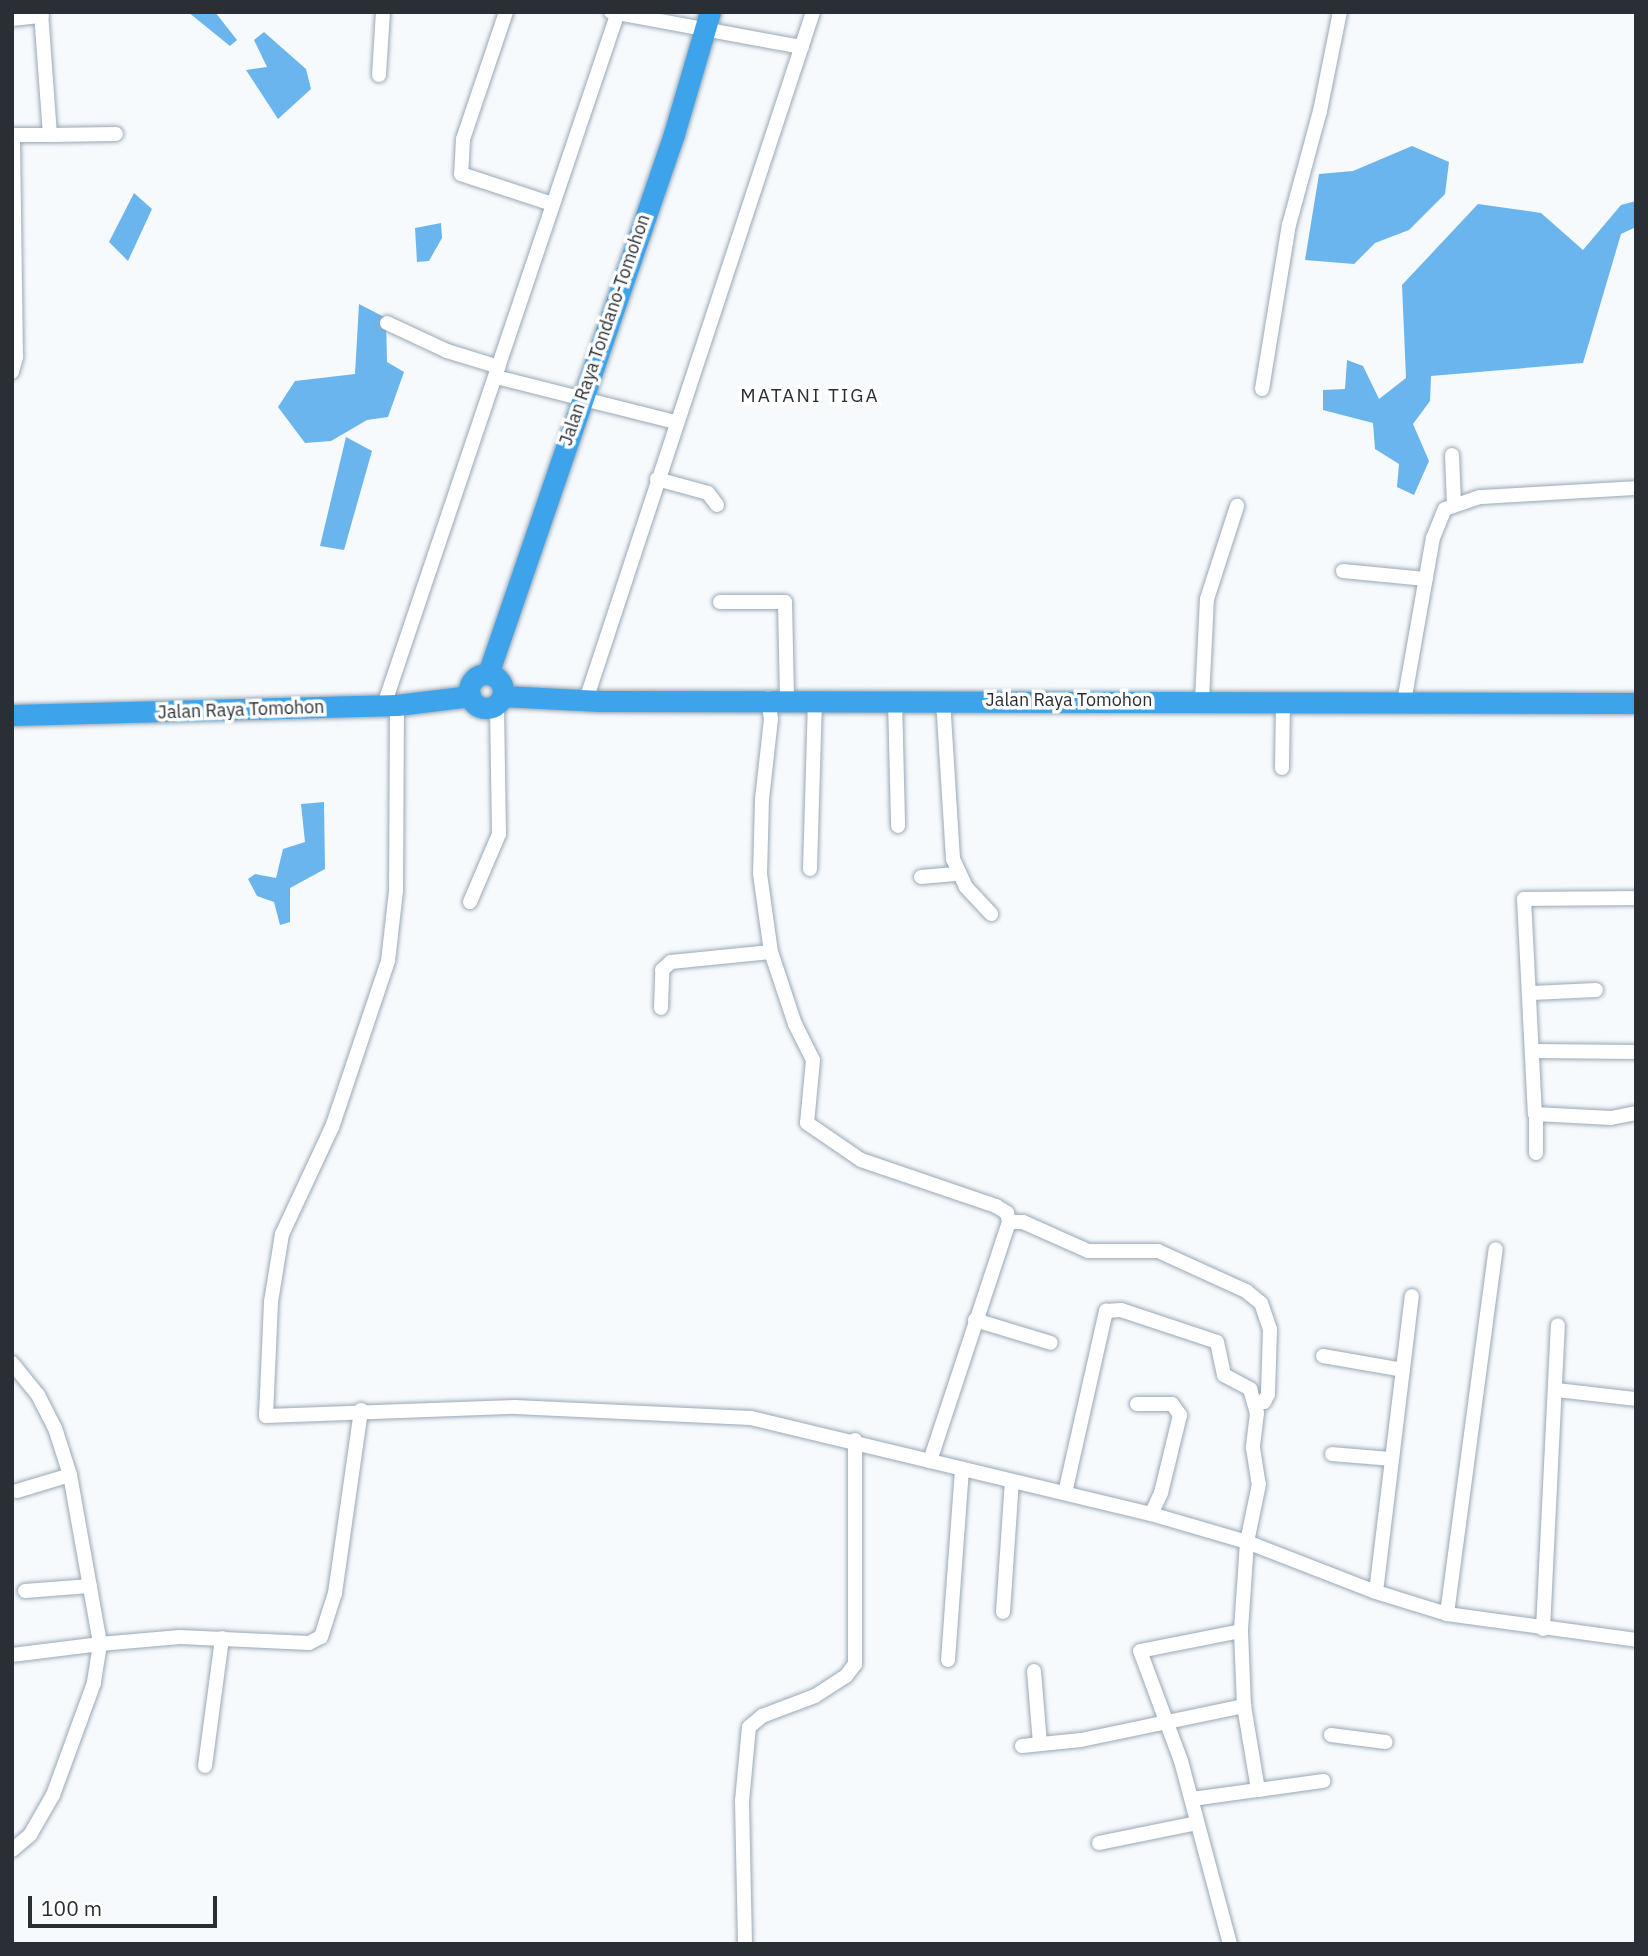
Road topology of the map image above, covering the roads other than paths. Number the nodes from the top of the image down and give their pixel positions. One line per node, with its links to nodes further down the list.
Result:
1 (383, 12): 10 (street)
2 (506, 12): 14 (street)
3 (813, 12): 9 (street)
4 (1340, 12): 18 (street)
5 (615, 13): 8 (street); 14 (street)
6 (42, 14): 7 (street); 13 (street)
7 (12, 19)
8 (708, 20): 9 (street); 19 (highway, Jalan Raya Tondano-Tomohon)
9 (802, 47): 20 (street)
10 (379, 75)
11 (116, 134): 13 (street)
12 (13, 135): 13 (street); 16 (street)
13 (50, 135)
14 (552, 204): 17 (street)
15 (387, 323): 17 (street)
16 (12, 372)
17 (497, 372): 19 (street); 42 (street)
18 (1262, 389)
19 (581, 401): 20 (street); 30 (highway, Jalan Raya Tondano-Tomohon)
20 (675, 422): 22 (street)
21 (1452, 455): 25 (street)
22 (657, 479): 24 (street); 36 (street)
23 (1636, 488): 25 (street)
24 (716, 505)
25 (1454, 505): 28 (street)
26 (1237, 506): 38 (street)
27 (1343, 571): 28 (street)
28 (1426, 579): 40 (street)
29 (720, 602): 32 (street)
30 (488, 674): 31 (highway); 35 (highway)
31 (470, 696): 35 (highway, Jalan Raya Tomohon); 42 (highway, Jalan Raya Tomohon)
32 (778, 698): 33 (highway, Jalan Raya Tomohon); 36 (highway, Jalan Raya Tomohon); 52 (street)
33 (816, 699): 34 (highway, Jalan Raya Tomohon); 46 (street)
34 (895, 699): 37 (highway, Jalan Raya Tomohon); 45 (street)
35 (499, 700): 36 (highway, Jalan Raya Tomohon); 50 (street)
36 (586, 700)
37 (943, 700): 38 (highway, Jalan Raya Tomohon); 47 (street)
38 (1202, 700): 39 (highway, Jalan Raya Tomohon)
39 (1283, 701): 40 (highway, Jalan Raya Tomohon); 44 (street)
40 (1405, 702): 41 (highway, Jalan Raya Tomohon)
41 (1636, 703)
42 (391, 705): 43 (highway, Jalan Raya Tomohon); 74 (street)
43 (12, 715)
44 (1282, 768)
45 (898, 826)
46 (810, 869)
47 (958, 874): 48 (street); 51 (street)
48 (921, 877)
49 (1636, 898): 54 (street)
50 (470, 902)
51 (991, 914)
52 (771, 952): 55 (street); 61 (street)
53 (1596, 990): 54 (street)
54 (1532, 993): 56 (street)
55 (661, 1008)
56 (1534, 1051): 57 (street); 59 (street)
57 (1636, 1052)
58 (1636, 1113): 59 (street)
59 (1536, 1116): 60 (street)
60 (1536, 1153)
61 (1009, 1222): 64 (street); 73 (street)
62 (1496, 1250): 90 (street)
63 (1412, 1296): 69 (street)
64 (975, 1320): 66 (street); 78 (street)
65 (1558, 1325): 70 (street)
66 (1052, 1343)
67 (1323, 1356): 69 (street)
68 (12, 1363): 80 (street)
69 (1403, 1370): 77 (street)
70 (1557, 1390): 71 (street); 91 (street)
71 (1636, 1399)
72 (1137, 1404): 84 (street)
73 (1256, 1404): 83 (street); 85 (street)
74 (361, 1410): 75 (street); 93 (street)
75 (855, 1440): 78 (street); 112 (street)
76 (1332, 1454): 77 (street)
77 (1392, 1458): 88 (street)
78 (930, 1461): 79 (street)
79 (962, 1469): 81 (street); 97 (street)
80 (70, 1475): 82 (street); 86 (street)
81 (1012, 1481): 83 (street); 89 (street)
82 (17, 1491)
83 (1065, 1493): 84 (street)
84 (1151, 1514): 85 (street)
85 (1247, 1542): 88 (street); 92 (street)
86 (90, 1586): 87 (street); 95 (street)
87 (25, 1591)
88 (1376, 1592): 90 (street)
89 (1003, 1612)
90 (1447, 1614): 91 (street)
91 (1544, 1629): 94 (street)
92 (1241, 1631): 99 (street); 100 (street)
93 (222, 1637): 95 (street); 105 (street)
94 (1636, 1640)
95 (100, 1644): 96 (street); 111 (street)
96 (12, 1655)
97 (948, 1660)
98 (1034, 1671): 103 (street)
99 (1244, 1706): 100 (street); 107 (street)
100 (1165, 1720): 103 (street); 108 (street)
101 (1331, 1735): 102 (street)
102 (1385, 1742)
103 (1040, 1744): 104 (street)
104 (1022, 1746)
105 (205, 1766)
106 (1323, 1781): 107 (street)
107 (1258, 1790): 108 (street)
108 (1192, 1799): 109 (street)
109 (1197, 1823): 110 (street); 113 (street)
110 (1099, 1843)
111 (12, 1850)
112 (745, 1944)
113 (1230, 1944)

